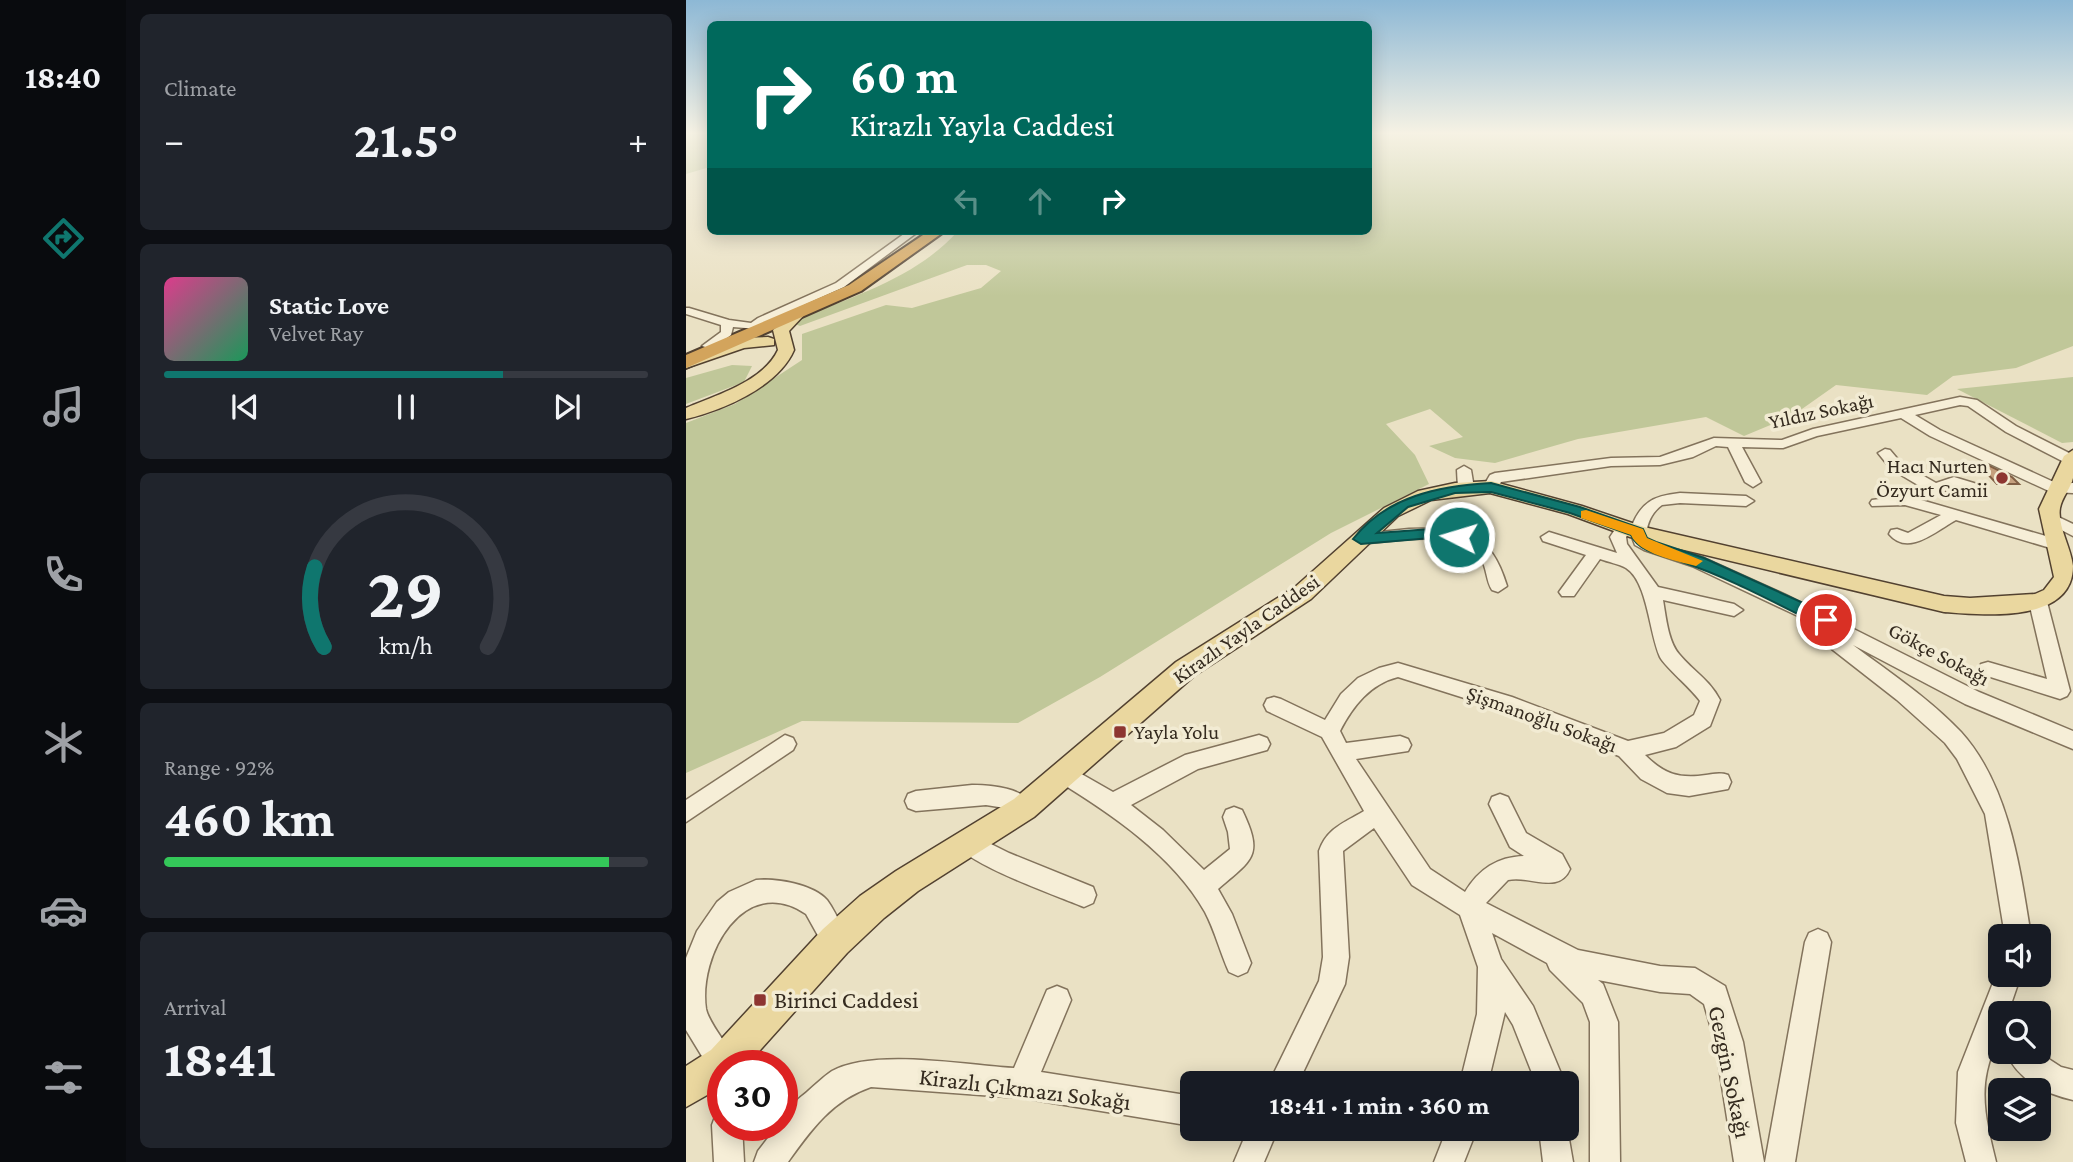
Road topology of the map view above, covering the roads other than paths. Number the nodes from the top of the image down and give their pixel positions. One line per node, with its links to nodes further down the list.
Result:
1 (909, 235): 6 (street)
2 (921, 235): 6 (highway)
3 (932, 235): 6 (highway)
4 (689, 311): 5 (street)
5 (727, 323): 6 (street); 7 (street)
6 (764, 334): 7 (highway); 9 (highway); 10 (main road)
7 (708, 346): 8 (highway)
8 (686, 356)
9 (686, 363)
10 (776, 364): 11 (main road)
11 (686, 414)
12 (1904, 414): 13 (street, Yıldız Sokağı); 15 (street, Yıldız Sokağı); 19 (street)
13 (1732, 441): 16 (street, Yıldız Sokağı); 17 (street)
14 (1885, 453): 20 (street)
15 (2071, 457): 19 (main road)
16 (1474, 482): 25 (main road, Kirazlı Yayla Caddesi); 29 (main road, Kirazlı Yayla Caddesi)
17 (1753, 482)
18 (1972, 487): 20 (street)
19 (2065, 488): 28 (main road)
20 (1935, 489): 21 (street)
21 (1906, 500): 23 (street); 24 (street)
22 (1746, 501): 25 (street)
23 (1878, 503)
24 (1952, 516): 26 (street); 28 (street)
25 (1631, 530): 31 (street, Şişmanoğlu Sokağı); 35 (street, Gökçe Sokağı); 36 (main road, Kirazlı Yayla Caddesi)
26 (1897, 534)
27 (1549, 537): 30 (street)
28 (2065, 538): 36 (main road)
29 (1361, 539): 32 (street); 47 (main road, Kirazlı Yayla Caddesi)
30 (1595, 554): 31 (street); 33 (street)
31 (1635, 565): 34 (street, Şişmanoğlu Sokağı)
32 (1498, 586)
33 (1568, 592)
34 (1651, 592): 37 (street); 45 (street, Şişmanoğlu Sokağı)
35 (1780, 599): 41 (street, Gökçe Sokağı); 60 (street)
36 (2038, 602): 38 (street)
37 (1734, 610)
38 (1988, 669)
39 (1274, 705): 40 (street)
40 (1330, 731): 45 (street, Şişmanoğlu Sokağı); 46 (street)
41 (2073, 740)
42 (785, 744): 53 (street)
43 (1259, 744): 50 (street)
44 (1400, 745): 46 (street)
45 (1627, 750): 48 (street)
46 (1340, 752): 54 (street)
47 (1064, 773): 50 (street); 52 (main road, Kirazlı Yayla Caddesi)
48 (1720, 782)
49 (916, 801): 52 (street)
50 (1114, 803): 57 (street)
51 (1500, 804): 59 (street)
52 (1024, 808): 56 (main road, Kirazlı Yayla Caddesi)
53 (686, 812)
54 (1376, 815): 59 (street); 71 (street)
55 (1234, 817): 57 (street)
56 (968, 844): 58 (street); 61 (main road, Kirazlı Yayla Caddesi)
57 (1202, 887): 64 (street)
58 (1084, 895)
59 (1470, 907): 63 (street); 65 (street)
60 (2016, 924)
61 (835, 941): 68 (street); 69 (main road, Kirazlı Yayla Caddesi)
62 (1818, 942): 90 (street)
63 (1543, 948): 88 (street); 89 (street, Gezgin Sokağı)
64 (1238, 963)
65 (1491, 967): 72 (street); 73 (street)
66 (2003, 996): 91 (street)
67 (1057, 1000): 75 (street)
68 (713, 1050)
69 (737, 1050)
70 (2032, 1064): 76 (street)
71 (1289, 1071)
72 (1477, 1071)
73 (1545, 1071)
74 (707, 1075): 77 (main road)
75 (1022, 1083): 78 (street, Kirazlı Çıkmazı Sokağı); 84 (street, Kirazlı Çıkmazı Sokağı)
76 (2073, 1084)
77 (686, 1088)
78 (1180, 1109)
79 (728, 1141): 83 (street)
80 (1258, 1141): 85 (street)
81 (1457, 1141): 86 (street)
82 (1555, 1141): 87 (street)
83 (729, 1162)
84 (769, 1162)
85 (1249, 1162)
86 (1449, 1162)
87 (1558, 1162)
88 (1605, 1162)
89 (1749, 1162)
90 (1780, 1162)
91 (1981, 1162)

